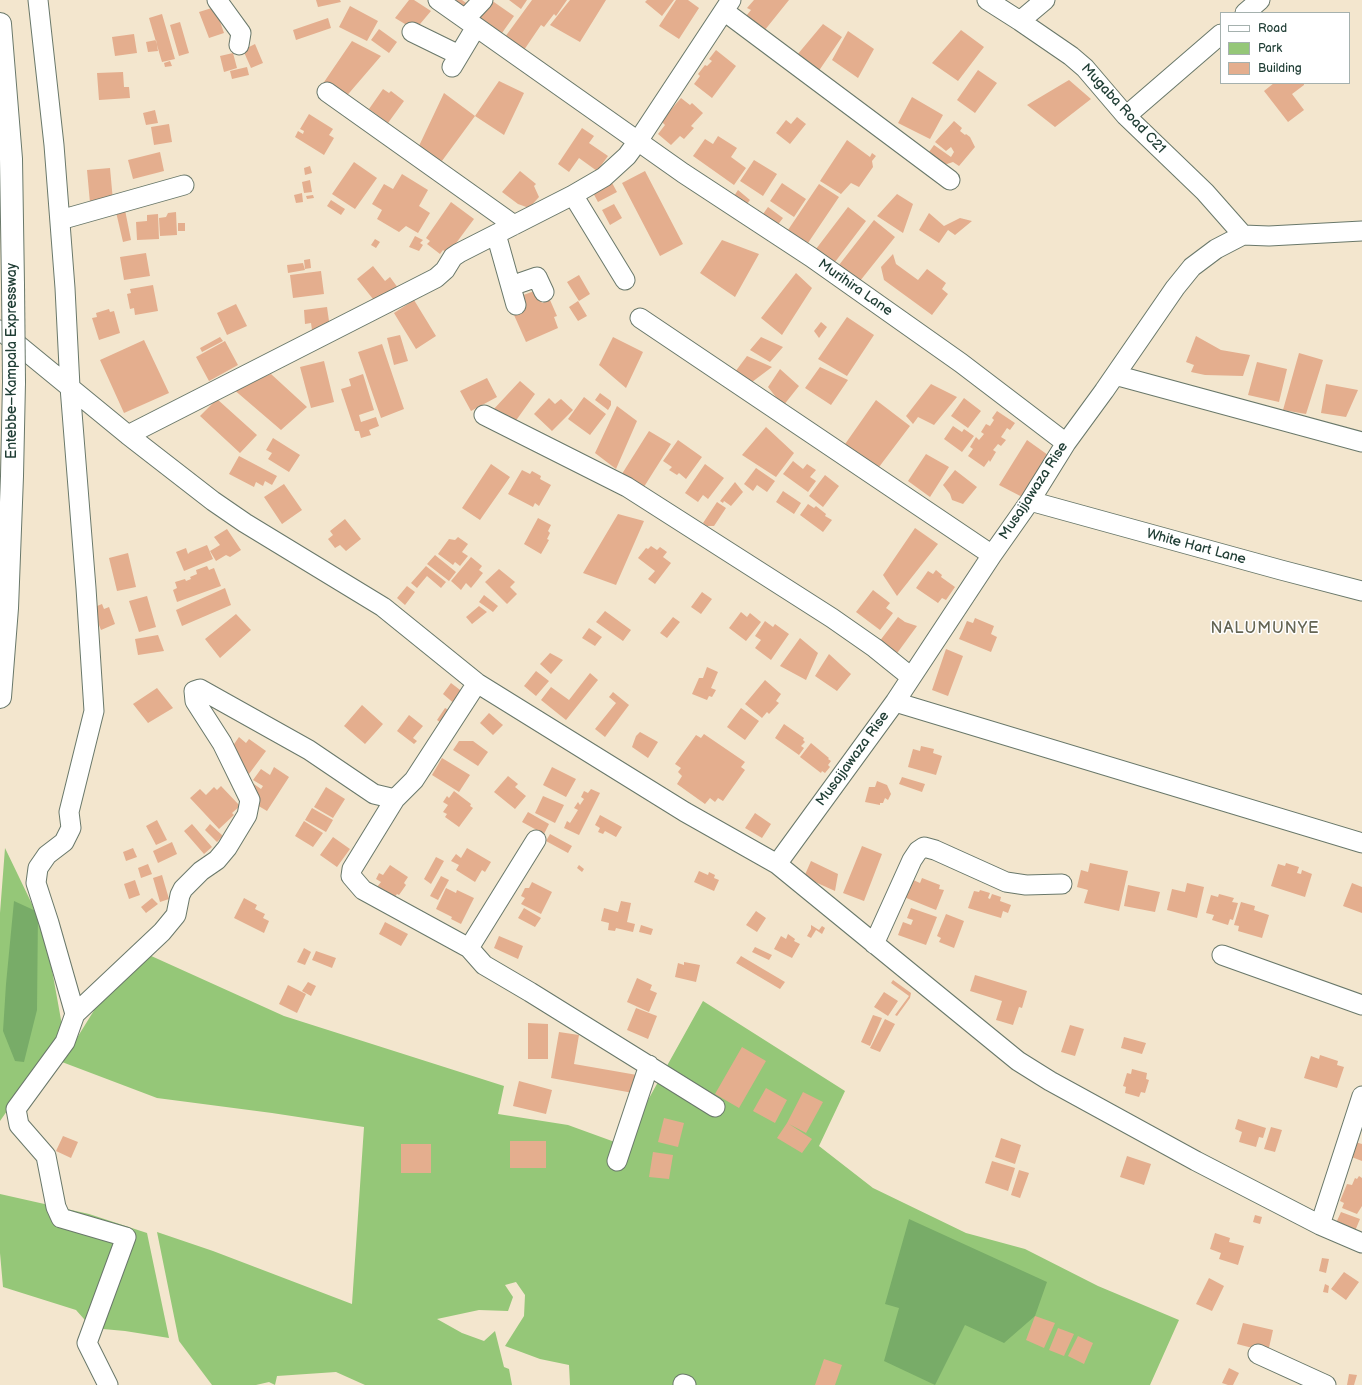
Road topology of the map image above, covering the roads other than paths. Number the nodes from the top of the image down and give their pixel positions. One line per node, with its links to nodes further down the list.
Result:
1 (38, 0): 22 (street)
2 (217, 0): 15 (street)
3 (438, 0): 11 (street, Murihira Lane)
4 (483, 0): 11 (street)
5 (987, 0): 10 (street, Mugaba Road C21)
6 (1045, 0): 10 (street)
7 (1260, 0): 9 (street)
8 (727, 5): 18 (street); 19 (street)
9 (1246, 12)
10 (1020, 21): 17 (street, Mugaba Road C21)
11 (471, 23): 13 (street); 18 (street, Murihira Lane)
12 (0, 24): 44 (highway, Entebbe–Kampala Expressway, bridge)
13 (412, 32)
14 (1220, 35): 17 (street)
15 (239, 45)
16 (327, 92): 23 (street)
17 (1126, 116): 26 (street, Mugaba Road C21)
18 (638, 141): 21 (street); 37 (street, Murihira Lane)
19 (950, 180)
20 (184, 185): 22 (street)
21 (573, 195): 23 (street); 27 (street)
22 (60, 220): 34 (street)
23 (514, 225): 25 (street)
24 (1362, 231): 26 (street, Musajjawaza Rise)
25 (496, 234): 28 (street); 36 (street)
26 (1243, 235): 33 (street, Musajjawaza Rise)
27 (625, 280)
28 (511, 286): 29 (street); 30 (street)
29 (544, 292)
30 (516, 305)
31 (640, 318): 40 (street)
32 (0, 330): 34 (street)
33 (1115, 375): 37 (street, Musajjawaza Rise); 38 (street)
34 (70, 387): 36 (street); 55 (street)
35 (484, 415): 42 (street)
36 (128, 435): 43 (street)
37 (1066, 442): 39 (street, Musajjawaza Rise)
38 (1362, 442)
39 (1030, 501): 40 (street, Musajjawaza Rise); 41 (street, White Hart Lane)
40 (992, 555): 42 (street, Musajjawaza Rise)
41 (1362, 591)
42 (911, 677): 45 (street, Musajjawaza Rise)
43 (477, 683): 46 (street); 49 (street)
44 (0, 698)
45 (895, 702): 48 (street); 49 (street, Musajjawaza Rise)
46 (394, 799): 52 (street); 55 (street)
47 (536, 840): 52 (street)
48 (1362, 843)
49 (778, 864): 51 (street)
50 (1062, 884): 51 (street)
51 (874, 944): 60 (street)
52 (469, 948): 56 (street)
53 (1222, 955): 54 (street)
54 (1362, 1005)
55 (75, 1014): 63 (street)
56 (649, 1066): 58 (street); 59 (street)
57 (1362, 1096): 60 (street)
58 (715, 1107)
59 (617, 1161)
60 (1320, 1225): 61 (street)
61 (1362, 1243)
62 (1258, 1354): 64 (street)
63 (108, 1385)
64 (1326, 1385)

